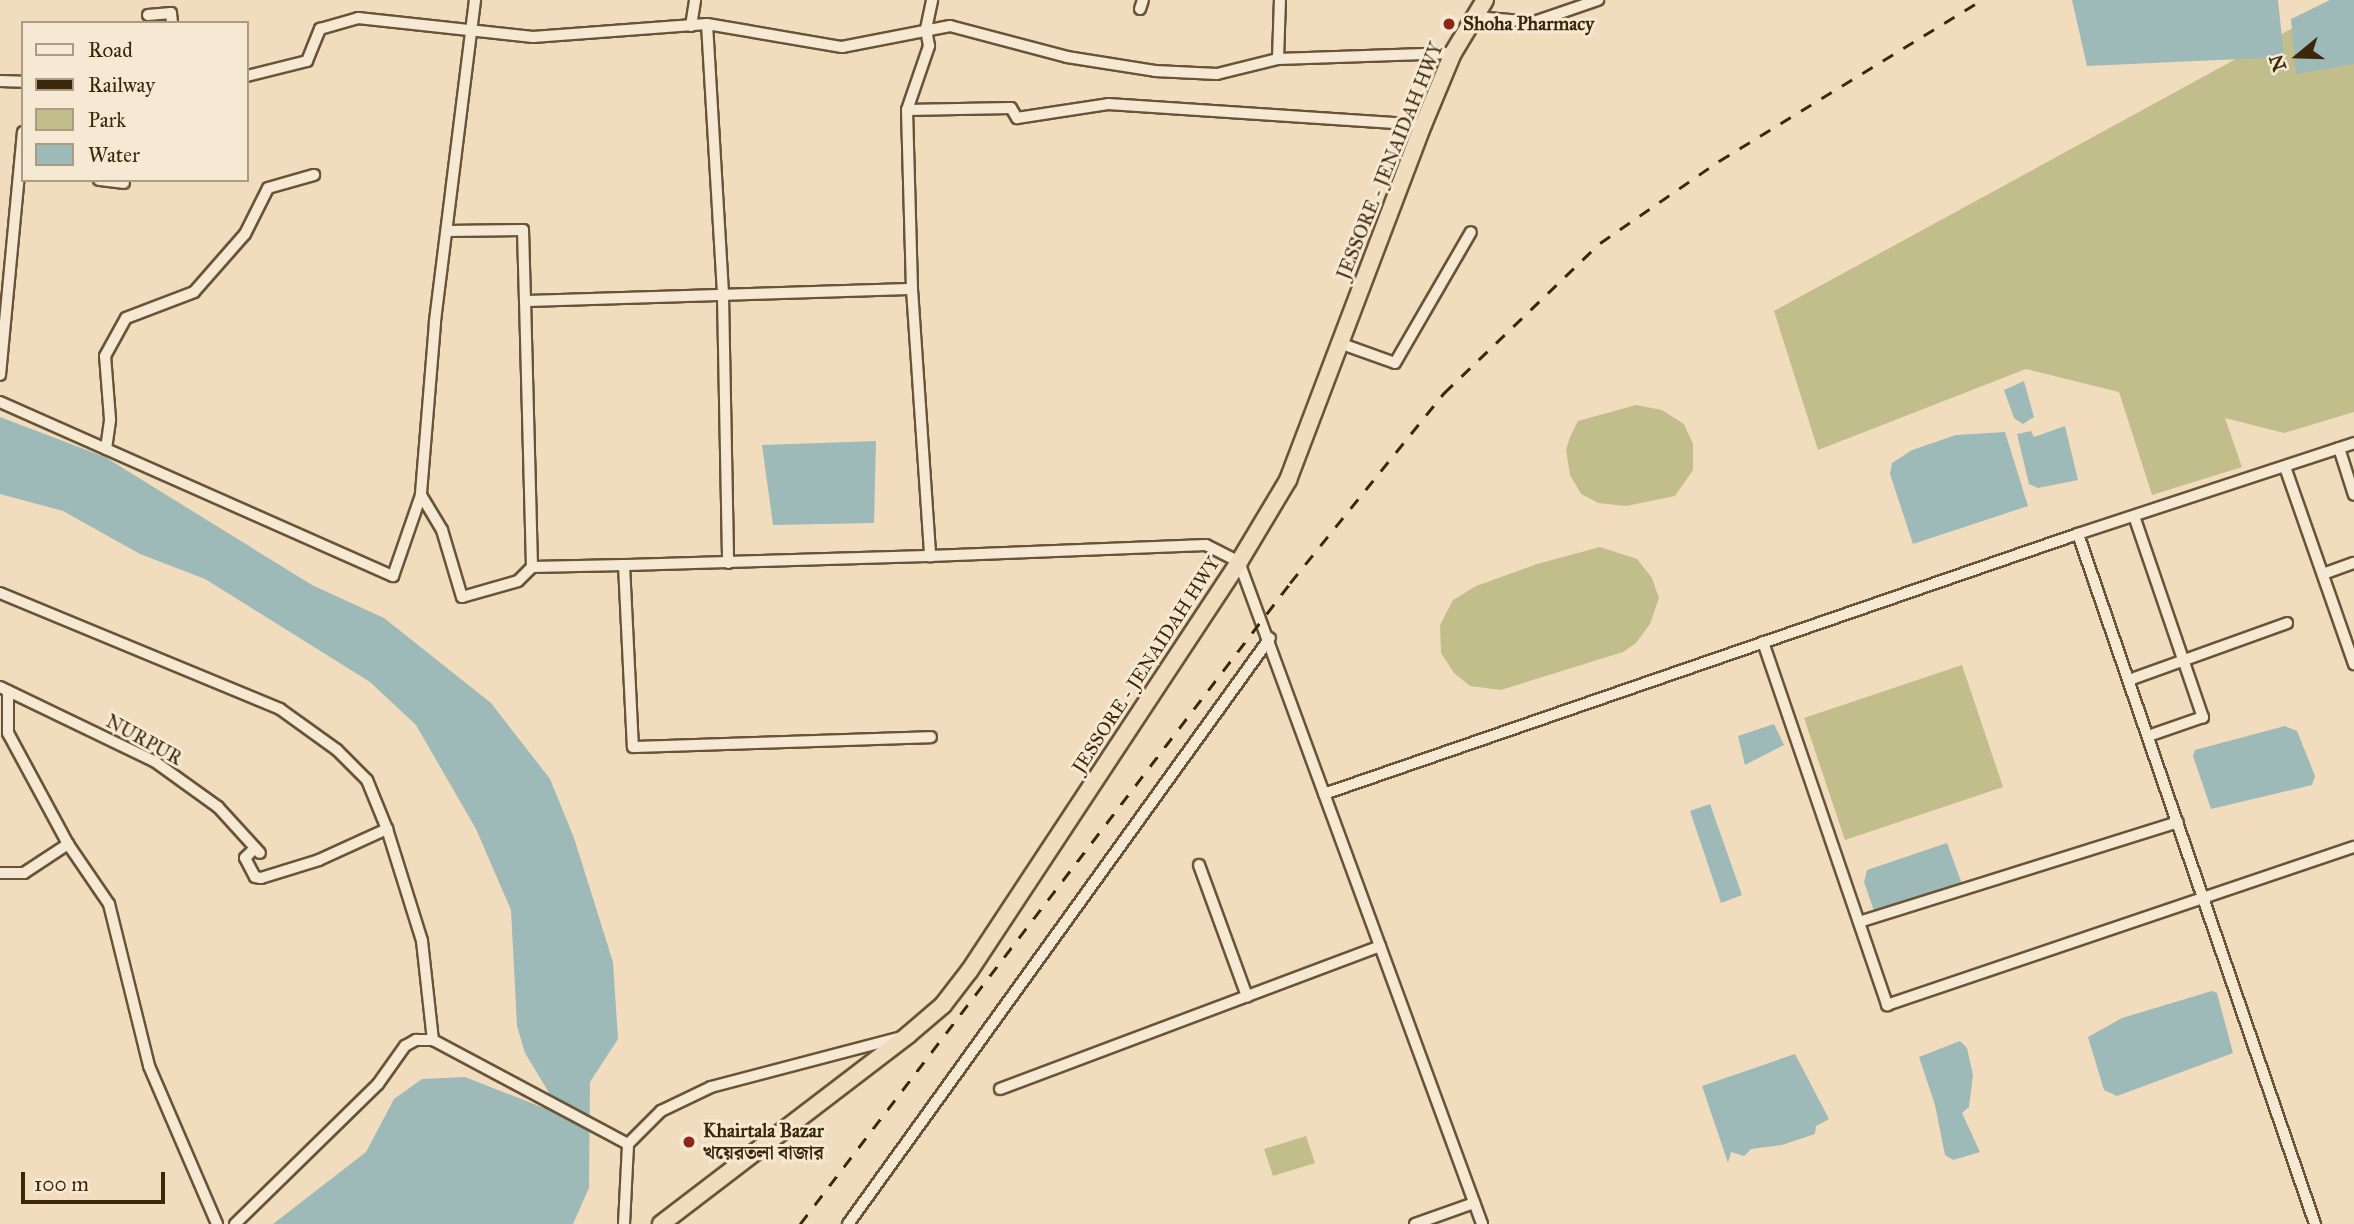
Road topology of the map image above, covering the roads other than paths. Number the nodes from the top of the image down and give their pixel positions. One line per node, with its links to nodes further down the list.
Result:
1 (475, 0): 13 (street)
2 (695, 0): 11 (street)
3 (932, 0): 12 (street)
4 (1280, 0): 15 (street)
5 (1485, 0): 8 (highway, JESSORE - JENAIDAH HWY)
6 (1598, 0): 8 (street)
7 (148, 15): 9 (street)
8 (1475, 17): 14 (highway, JESSORE - JENAIDAH HWY)
9 (172, 21)
10 (707, 24): 11 (street); 12 (street); 28 (street)
11 (691, 26): 13 (street)
12 (926, 29): 15 (street); 19 (street)
13 (470, 33): 16 (street); 25 (street)
14 (1453, 53): 15 (street); 20 (highway, JESSORE - JENAIDAH HWY)
15 (1278, 59)
16 (248, 76)
17 (0, 82): 18 (street)
18 (21, 82)
19 (907, 110): 20 (street); 27 (street)
20 (1423, 125): 30 (highway, JESSORE - JENAIDAH HWY)
21 (21, 171): 31 (street)
22 (314, 175): 35 (street)
23 (116, 182): 24 (street)
24 (124, 183)
25 (447, 231): 29 (street); 38 (street)
26 (1471, 232): 30 (street)
27 (912, 289): 28 (street); 42 (street)
28 (723, 296): 29 (street); 44 (street)
29 (525, 301): 47 (street)
30 (1342, 344): 43 (highway, JESSORE - JENAIDAH HWY)
31 (0, 375)
32 (0, 402): 35 (street)
33 (2354, 443): 34 (street)
34 (2339, 448): 36 (street); 37 (street)
35 (106, 449): 38 (street)
36 (2285, 467): 40 (street); 48 (street)
37 (2352, 481): 39 (street)
38 (421, 495): 47 (street)
39 (2354, 495)
40 (2134, 516): 41 (street); 53 (street)
41 (2078, 534): 52 (street); 55 (street)
42 (930, 556): 43 (street); 44 (street)
43 (1239, 562): 51 (street); 70 (highway, JESSORE - JENAIDAH HWY)
44 (728, 563): 46 (street)
45 (2354, 563): 48 (street)
46 (624, 565): 47 (street); 58 (street)
47 (532, 567)
48 (2323, 574): 54 (street)
49 (0, 593): 61 (street)
50 (2287, 623): 53 (street)
51 (1270, 638): 59 (street); 79 (street)
52 (1763, 642): 59 (street); 67 (street)
53 (2183, 661): 55 (street); 57 (street)
54 (2354, 664)
55 (2129, 680): 57 (street)
56 (4, 689): 61 (street, NURPUR); 62 (street)
57 (2148, 736): 60 (street)
58 (931, 737)
59 (1324, 794): 68 (street)
60 (2178, 822): 66 (street); 67 (street)
61 (387, 830): 71 (street)
62 (68, 844): 65 (street); 75 (street)
63 (2354, 847): 66 (street)
64 (1199, 865): 69 (street)
65 (0, 873)
66 (2204, 898): 67 (street); 82 (street)
67 (1859, 922)
68 (1380, 946): 69 (street); 74 (street)
69 (1247, 996): 72 (street)
70 (908, 1035): 73 (street); 78 (highway, JESSORE - JENAIDAH HWY)
71 (433, 1040): 73 (street); 76 (street)
72 (1000, 1089)
73 (628, 1144): 77 (street)
74 (1474, 1203): 80 (street); 81 (street)
75 (217, 1224)
76 (235, 1224)
77 (624, 1224)
78 (661, 1224)
79 (849, 1224)
80 (1415, 1224)
81 (1482, 1224)
82 (2315, 1224)

